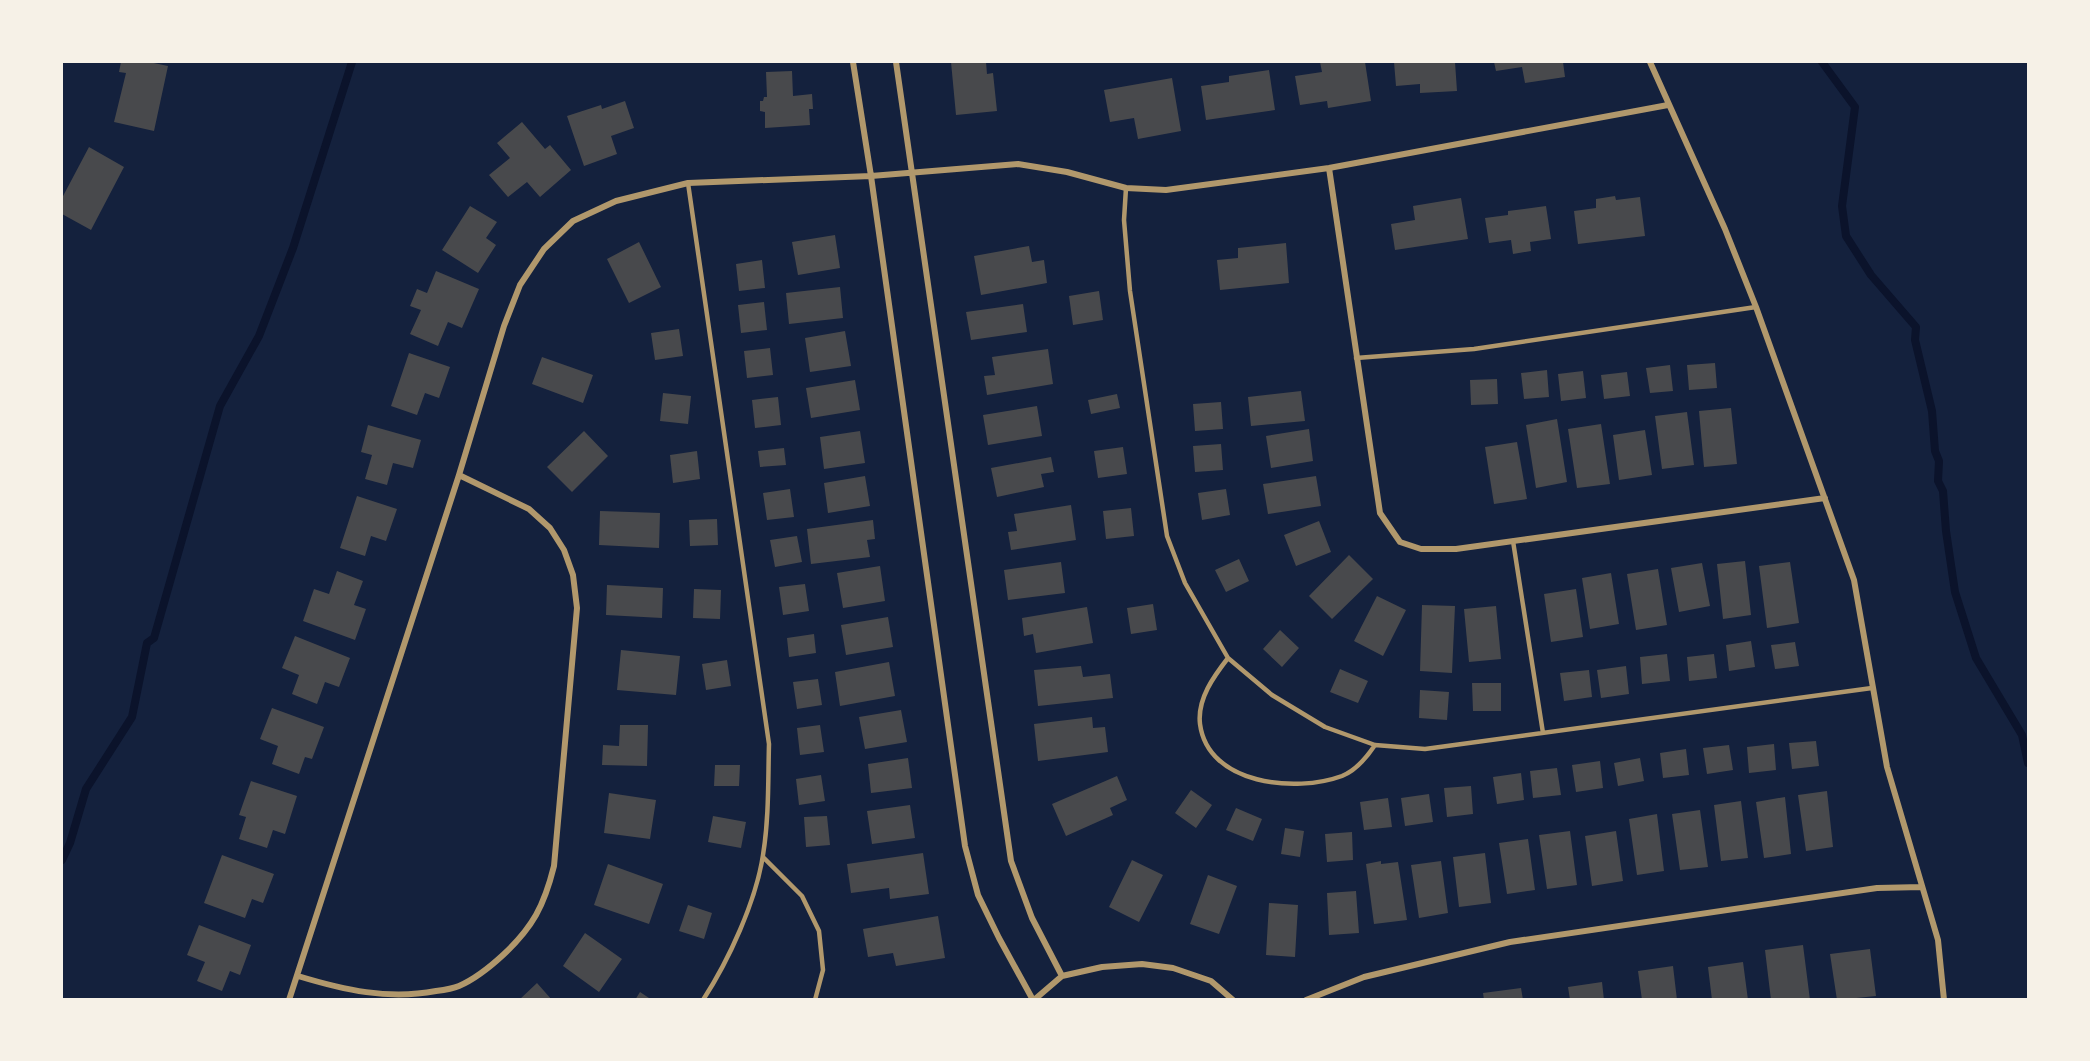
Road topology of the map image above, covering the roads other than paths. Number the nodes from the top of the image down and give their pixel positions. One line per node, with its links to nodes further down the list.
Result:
1 (854, 62): 7 (street)
2 (896, 62): 6 (street)
3 (1650, 62): 4 (street)
4 (1668, 105): 5 (street); 10 (street)
5 (1329, 168): 9 (street); 11 (street)
6 (912, 173): 7 (street); 9 (street); 22 (street)
7 (872, 176): 8 (street); 26 (street)
8 (688, 183): 12 (street); 19 (lane)
9 (1126, 188): 15 (lane)
10 (1756, 307): 11 (lane); 13 (street)
11 (1356, 358): 14 (street)
12 (459, 475): 21 (street); 21 (street)
13 (1825, 498): 14 (street); 16 (street)
14 (1514, 541): 17 (lane)
15 (1228, 658): 18 (lane); 18 (lane)
16 (1872, 688): 17 (lane); 20 (street)
17 (1543, 732): 18 (lane)
18 (1375, 745)
19 (763, 857): 24 (lane); 25 (lane)
20 (1922, 887): 28 (street); 29 (street)
21 (298, 976): 23 (street)
22 (1062, 976): 26 (street); 27 (street)
23 (289, 999)
24 (703, 999)
25 (815, 999)
26 (1033, 999)
27 (1233, 999)
28 (1306, 999)
29 (1944, 999)

